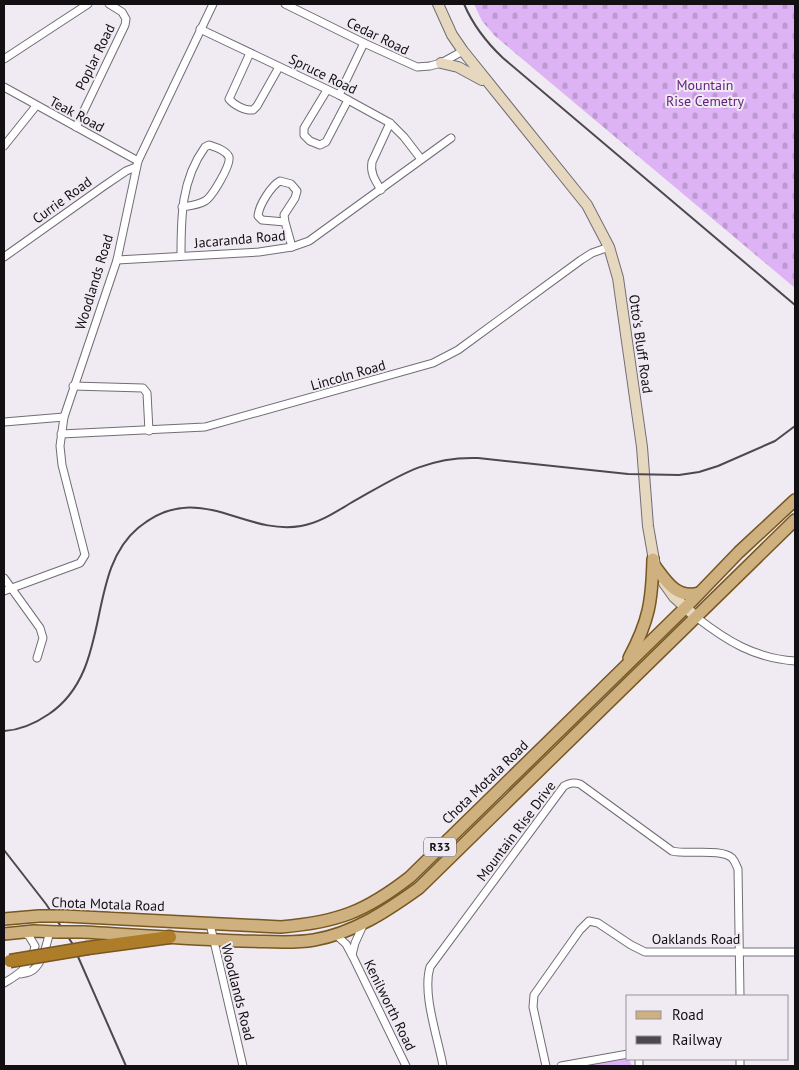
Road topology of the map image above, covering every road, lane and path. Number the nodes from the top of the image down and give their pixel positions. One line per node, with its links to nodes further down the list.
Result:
1 (88, 4): 10 (street)
2 (109, 4): 20 (street, Poplar Road)
3 (213, 4): 6 (street, Woodlands Road)
4 (285, 4): 7 (street, Cedar Road)
5 (438, 4): 8 (main road, Otto's Bluff Road)
6 (200, 29): 9 (street, Spruce Road); 24 (street, Woodlands Road)
7 (364, 43): 11 (street, Cedar Road); 16 (street)
8 (463, 51): 11 (street, Cedar Road); 14 (main road, Otto's Bluff Road)
9 (250, 53): 12 (street, Spruce Road); 12 (street)
10 (4, 59)
11 (441, 63): 14 (main road)
12 (279, 67): 15 (street, Spruce Road)
13 (4, 87): 18 (street, Teak Road)
14 (491, 87): 29 (main road, Otto's Bluff Road)
15 (327, 90): 16 (street, Spruce Road); 17 (street)
16 (338, 95): 17 (street, Spruce Road)
17 (348, 100): 19 (street, Spruce Road)
18 (36, 106): 20 (street, Teak Road); 22 (street)
19 (390, 123): 23 (street, Spruce Road); 25 (street)
20 (76, 127): 24 (street, Teak Road)
21 (451, 138): 23 (street, Jacaranda Road)
22 (4, 146)
23 (421, 159): 25 (street, Jacaranda Road)
24 (137, 164): 31 (street, Currie Road); 32 (street, Woodlands Road)
25 (381, 190): 28 (street, Jacaranda Road)
26 (182, 207): 26 (street); 30 (street)
27 (285, 222): 27 (street); 28 (street)
28 (292, 247): 30 (street, Jacaranda Road)
29 (609, 247): 36 (street, Lincoln Road); 40 (main road, Otto's Bluff Road)
30 (181, 256): 32 (street, Jacaranda Road)
31 (4, 257)
32 (116, 260): 33 (street, Woodlands Road)
33 (73, 386): 34 (street, Woodlands Road); 36 (street)
34 (64, 417): 35 (street); 37 (street, Woodlands Road)
35 (4, 422)
36 (149, 431): 37 (street, Lincoln Road)
37 (61, 434): 42 (street, Woodlands Road)
38 (795, 500): 43 (main road, Chota Motala Road / R33)
39 (795, 521): 45 (main road, Chota Motala Road / R33)
40 (654, 562): 43 (main road); 44 (main road, Otto's Bluff Road); 48 (main road)
41 (4, 578): 42 (street)
42 (8, 590): 46 (street)
43 (699, 593): 44 (main road, Chota Motala Road / R33)
44 (685, 608): 45 (main road, Otto's Bluff Road); 48 (main road, Chota Motala Road / R33)
45 (696, 617): 47 (street, Otto's Bluff Road); 51 (main road, Chota Motala Road / R33)
46 (36, 658)
47 (795, 661)
48 (623, 669): 50 (main road, Chota Motala Road / R33)
49 (4, 919): 50 (main road, Chota Motala Road / R33, bridge)
50 (210, 924): 57 (street, Woodlands Road)
51 (364, 924): 55 (main road, Chota Motala Road / R33); 60 (street, Kenilworth Road)
52 (54, 931): 53 (main road, Chota Motala Road / R33); 56 (main road, Chota Motala Road / R33, bridge); 62 (street)
53 (23, 932): 54 (main road, Chota Motala Road / R33); 62 (street)
54 (4, 934)
55 (336, 934): 57 (main road, Chota Motala Road / R33); 60 (street, Kenilworth Road)
56 (170, 937): 57 (main road, Chota Motala Road / R33); 61 (highway, bridge)
57 (212, 940): 66 (street, Woodlands Road)
58 (740, 952): 59 (street, Oaklands Road); 64 (street); 68 (street, Mountain Rise Drive); 69 (street, Oaklands Road)
59 (795, 952)
60 (352, 955): 67 (street, Kenilworth Road)
61 (7, 962)
62 (18, 975): 63 (street)
63 (4, 983)
64 (740, 995)
65 (626, 1054): 70 (street)
66 (243, 1066)
67 (406, 1066)
68 (443, 1066)
69 (546, 1066)
70 (561, 1066)

